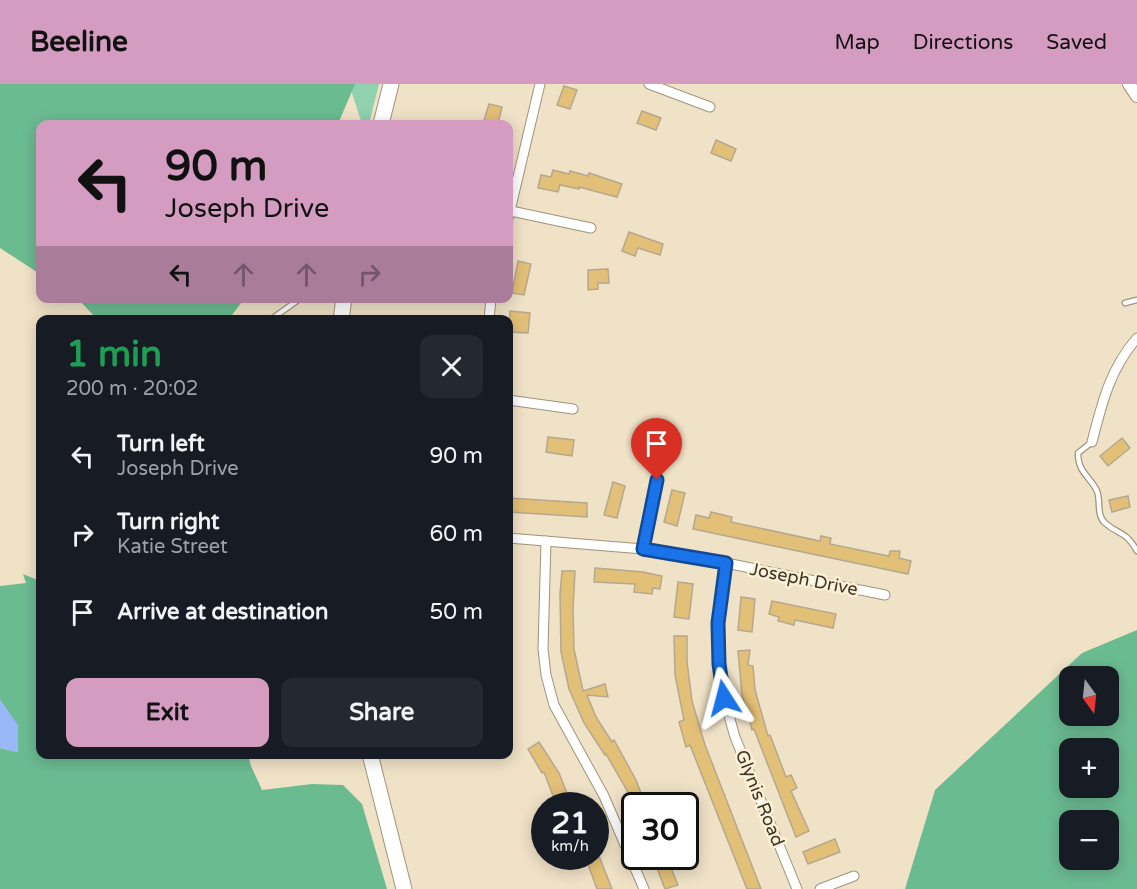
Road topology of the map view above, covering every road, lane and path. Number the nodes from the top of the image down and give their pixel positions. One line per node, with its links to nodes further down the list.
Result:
1 (390, 84): 7 (main road)
2 (540, 84): 8 (street)
3 (649, 84): 6 (street)
4 (1129, 84): 5 (street)
5 (1137, 96)
6 (710, 107)
7 (382, 120)
8 (513, 202)
9 (513, 215): 10 (street)
10 (591, 228)
11 (1137, 300): 13 (lane)
12 (294, 303): 14 (lane)
13 (1125, 303)
14 (277, 315)
15 (1137, 338): 18 (street)
16 (513, 401): 17 (street)
17 (573, 409)
18 (1092, 442): 23 (lane)
19 (657, 480): 22 (street)
20 (513, 538): 21 (street, Joseph Drive)
21 (546, 541): 22 (street, Joseph Drive); 29 (street)
22 (643, 549): 24 (street, Joseph Drive)
23 (1137, 551)
24 (726, 563): 25 (street, Joseph Drive); 30 (street, Glynis Road)
25 (885, 595)
26 (371, 759): 28 (main road)
27 (854, 876): 31 (street)
28 (404, 889)
29 (644, 889)
30 (796, 889)
31 (820, 889)

